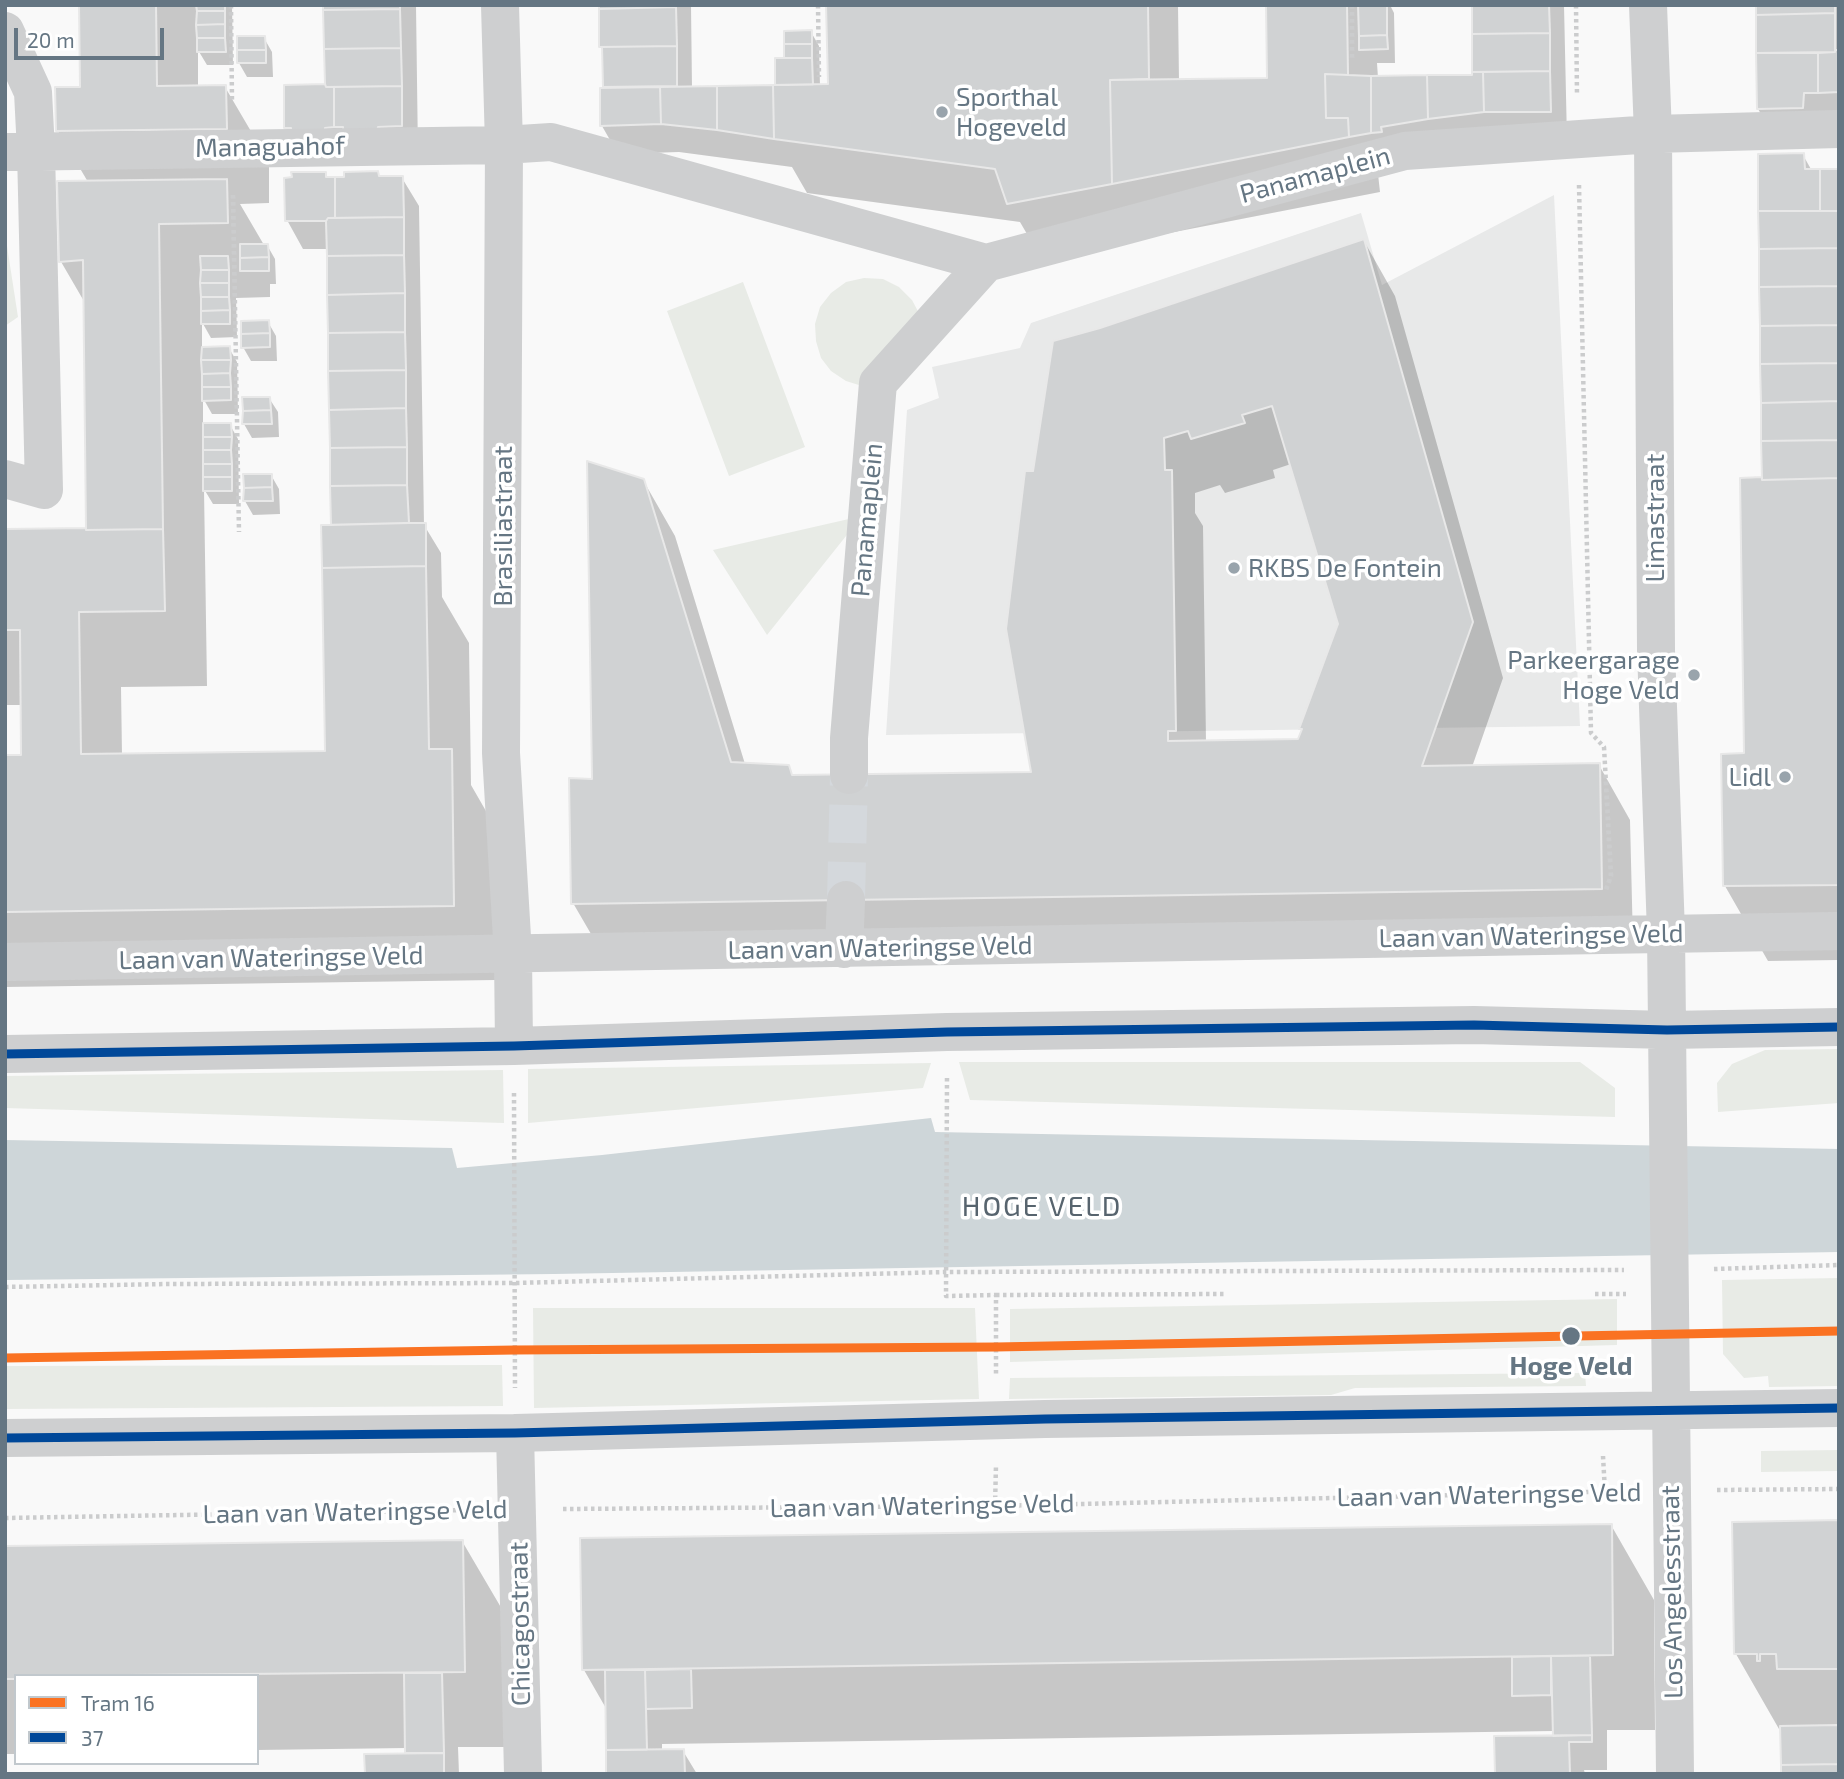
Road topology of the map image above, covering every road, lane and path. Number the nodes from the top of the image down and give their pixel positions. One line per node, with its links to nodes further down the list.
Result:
1 (231, 5): 14 (path)
2 (500, 5): 13 (street, Brasiliastraat)
3 (818, 5): 9 (path)
4 (1352, 5): 8 (path)
5 (1576, 5): 12 (path)
6 (1648, 5): 11 (street, Limastraat)
7 (5, 31): 15 (street)
8 (1352, 60)
9 (819, 76)
10 (1839, 129): 11 (street, Panamaplein)
11 (1653, 134): 12 (street, Panamaplein); 22 (street, Limastraat)
12 (1578, 139): 16 (street, Panamaplein); 23 (path)
13 (504, 145): 14 (street, Managuahof); 16 (street); 25 (street, Brasiliastraat)
14 (233, 147): 15 (street, Managuahof); 18 (path)
15 (21, 152): 17 (street)
16 (986, 264): 19 (street, Panamaplein)
17 (5, 479)
18 (239, 532)
19 (849, 775)
20 (846, 900): 24 (street)
21 (1839, 931): 22 (street, Laan van Wateringse Veld)
22 (1666, 933): 23 (street, Laan van Wateringse Veld); 28 (street, Limastraat)
23 (1592, 934): 24 (street, Laan van Wateringse Veld)
24 (844, 949): 25 (street, Laan van Wateringse Veld)
25 (513, 954): 26 (street, Laan van Wateringse Veld); 29 (street, Brasiliastraat)
26 (5, 962)
27 (1839, 1027): 28 (street)
28 (1667, 1030): 29 (street); 33 (street)
29 (514, 1046): 30 (street); 36 (path)
30 (5, 1055)
31 (947, 1118): 35 (path)
32 (1839, 1265): 33 (path)
33 (1669, 1266): 34 (path); 43 (street)
34 (1628, 1270): 35 (path); 40 (path)
35 (946, 1272): 36 (path)
36 (515, 1283): 37 (path); 44 (path)
37 (5, 1287)
38 (1227, 1294): 39 (path)
39 (996, 1295)
40 (1628, 1304)
41 (1839, 1408): 43 (street)
42 (1601, 1410): 43 (street); 44 (street); 48 (path)
43 (1671, 1410): 47 (street, Los Angelesstraat)
44 (515, 1433): 45 (street); 49 (street, Chicagostraat)
45 (5, 1438)
46 (1839, 1489): 47 (path, Laan van Wateringse Veld)
47 (1670, 1490): 48 (path, Laan van Wateringse Veld); 52 (street, Los Angelesstraat)
48 (1605, 1492): 49 (path, Laan van Wateringse Veld)
49 (517, 1509): 50 (path, Laan van Wateringse Veld); 51 (street, Chicagostraat)
50 (5, 1518)
51 (523, 1774)
52 (1675, 1774)

